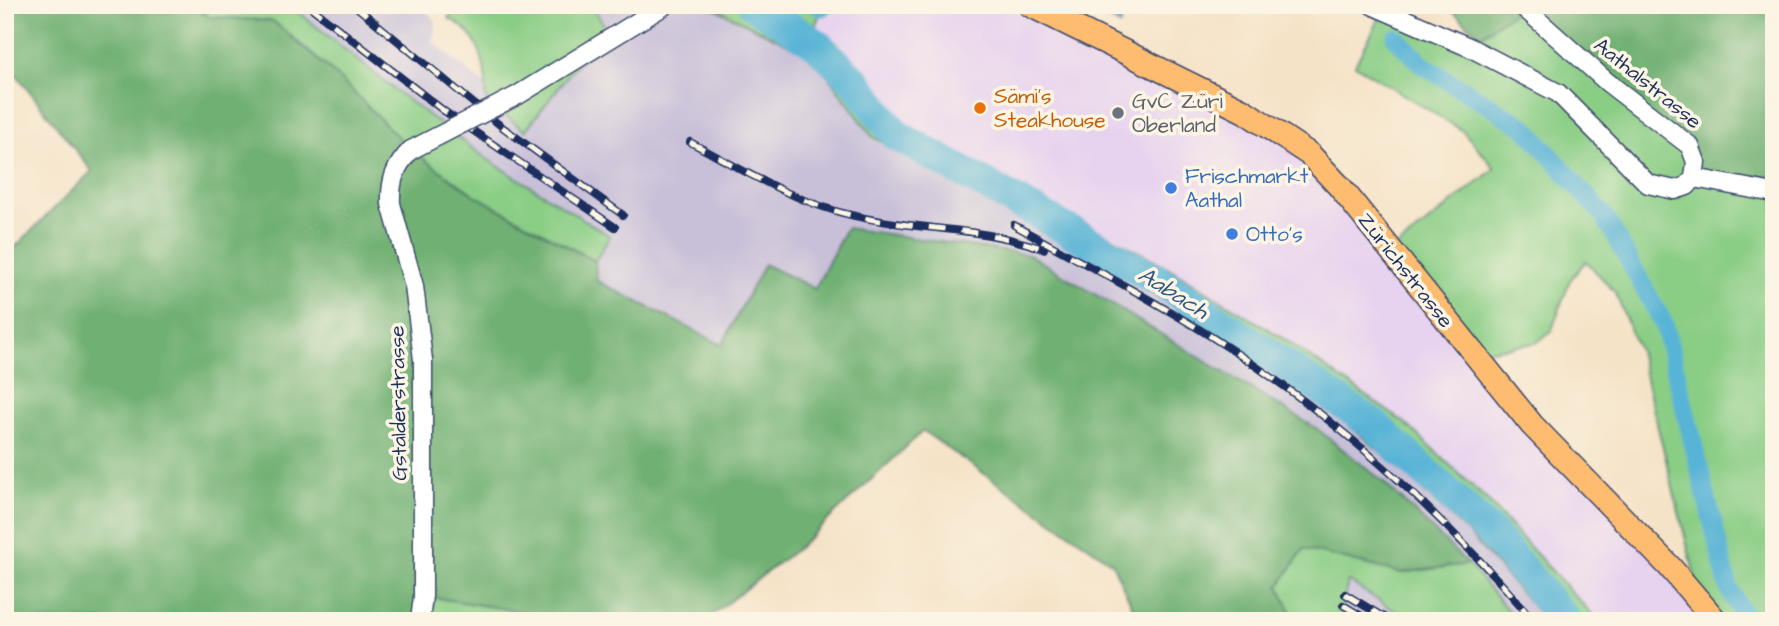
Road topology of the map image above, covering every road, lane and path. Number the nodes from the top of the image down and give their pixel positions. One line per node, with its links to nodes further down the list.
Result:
1 (665, 5): 7 (street, Gstalderstrasse, bridge)
2 (1372, 5): 5 (street)
3 (1521, 5): 5 (street, Aathalstrasse)
4 (1046, 9): 8 (main road, Zürichstrasse)
5 (1694, 178): 6 (street)
6 (1774, 193)
7 (420, 621)
8 (1716, 621)

